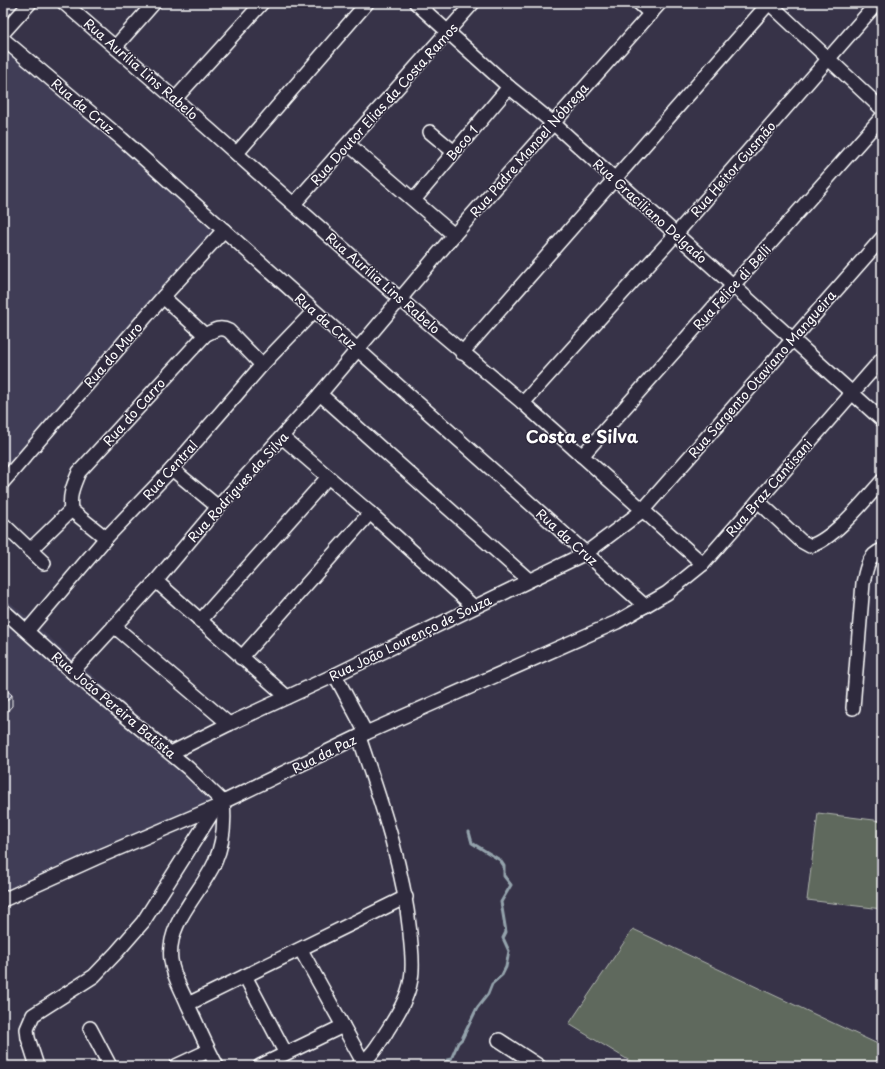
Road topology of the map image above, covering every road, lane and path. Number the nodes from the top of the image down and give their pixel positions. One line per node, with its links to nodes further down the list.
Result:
1 (30, 3): 14 (street)
2 (64, 3): 16 (street, Rua Aurília Lins Rabelo)
3 (154, 3): 16 (street)
4 (262, 3): 19 (street)
5 (367, 3): 26 (street)
6 (416, 3): 13 (street, Rua Graciliano Delgado)
7 (473, 3): 13 (street, Rua Doutor Elias da Costa Ramos)
8 (639, 3): 12 (street)
9 (660, 3): 12 (street, Rua Padre Manoel Nóbrega)
10 (769, 3): 17 (street); 27 (street)
11 (877, 3): 17 (street, Rua Heitor Gusmão)
12 (651, 14): 22 (street, Rua Padre Manoel Nóbrega)
13 (448, 31): 18 (street, Rua Graciliano Delgado); 24 (street, Rua Doutor Elias da Costa Ramos)
14 (3, 33)
15 (3, 39): 30 (street, Rua da Cruz)
16 (116, 46): 19 (street, Rua Aurília Lins Rabelo)
17 (830, 60): 20 (street); 31 (street, Rua Heitor Gusmão)
18 (509, 87): 22 (street, Rua Graciliano Delgado); 25 (street, Beco 1)
19 (175, 99): 26 (street, Rua Aurília Lins Rabelo)
20 (882, 109)
21 (882, 118): 34 (street, Rua Felice di Belli)
22 (553, 123): 27 (street, Rua Graciliano Delgado); 32 (street, Rua Padre Manoel Nóbrega)
23 (430, 132): 25 (street)
24 (348, 144): 28 (street); 29 (street, Rua Doutor Elias da Costa Ramos)
25 (454, 152): 28 (street, Beco 1)
26 (237, 153): 29 (street, Rua Aurília Lins Rabelo)
27 (615, 180): 31 (street, Rua Graciliano Delgado); 41 (street)
28 (414, 200): 32 (street)
29 (294, 204): 36 (street, Rua Aurília Lins Rabelo)
30 (224, 230): 35 (street, Rua do Muro); 37 (street, Rua da Cruz)
31 (676, 234): 34 (street, Rua Graciliano Delgado); 46 (street, Rua Heitor Gusmão)
32 (454, 235): 36 (street, Rua Padre Manoel Nóbrega)
33 (882, 238): 39 (street, Rua Sargento Otaviano Mangueira)
34 (733, 286): 39 (street, Rua Graciliano Delgado); 49 (street, Rua Felice di Belli)
35 (163, 298): 38 (street); 53 (street, Rua do Muro)
36 (400, 299): 40 (street, Rua Rodrigues da Silva); 41 (street, Rua Aurília Lins Rabelo)
37 (314, 311): 40 (street, Rua da Cruz); 43 (street, Rua Central)
38 (205, 335): 43 (street, Rua do Carro); 56 (street, Rua do Carro)
39 (793, 339): 44 (street, Rua Graciliano Delgado); 57 (street, Rua Sargento Otaviano Mangueira)
40 (358, 349): 45 (street, Rua Rodrigues da Silva); 63 (street, Rua da Cruz)
41 (462, 353): 46 (street, Rua Aurília Lins Rabelo)
42 (882, 359): 44 (street, Rua Braz Cantisani)
43 (262, 365): 50 (street, Rua Central)
44 (852, 393): 47 (street, Rua Graciliano Delgado); 54 (street, Rua Braz Cantisani)
45 (320, 394): 48 (street, Rua Rodrigues da Silva); 66 (street)
46 (523, 404): 49 (street, Rua Aurília Lins Rabelo)
47 (882, 420)
48 (282, 437): 51 (street); 55 (street, Rua Rodrigues da Silva)
49 (582, 456): 57 (street, Rua Aurília Lins Rabelo)
50 (172, 469): 55 (street); 60 (street, Rua Central)
51 (328, 477): 58 (street); 71 (street)
52 (882, 481): 54 (street)
53 (3, 482)
54 (758, 501): 65 (street, Rua Braz Cantisani)
55 (218, 507): 67 (street, Rua Rodrigues da Silva)
56 (71, 510): 60 (street); 61 (street)
57 (642, 511): 63 (street, Rua João Lourenço de Souza); 65 (street, Rua Aurília Lins Rabelo)
58 (370, 513): 69 (street); 74 (street)
59 (3, 524): 61 (street)
60 (106, 538): 73 (street, Rua Central)
61 (30, 550): 64 (street)
62 (882, 550): 78 (street)
63 (586, 553): 66 (street, Rua João Lourenço de Souza); 68 (street, Rua da Cruz)
64 (44, 563)
65 (703, 564): 68 (street, Rua Braz Cantisani)
66 (529, 580): 69 (street, Rua João Lourenço de Souza)
67 (156, 581): 71 (street); 72 (street, Rua Rodrigues da Silva)
68 (645, 606): 80 (street, Rua da Paz)
69 (474, 607): 76 (street, Rua João Lourenço de Souza)
70 (3, 610): 73 (street, Rua João Pereira Batista)
71 (200, 621): 74 (street)
72 (114, 626): 75 (street, Rua Rodrigues da Silva); 79 (street)
73 (27, 631): 75 (street, Rua João Pereira Batista)
74 (242, 658): 77 (street)
75 (72, 672): 81 (street, Rua João Pereira Batista)
76 (335, 675): 77 (street, Rua João Lourenço de Souza); 80 (street)
77 (287, 697): 79 (street, Rua João Lourenço de Souza)
78 (853, 708)
79 (229, 724): 81 (street, Rua João Lourenço de Souza)
80 (362, 735): 82 (street, Rua da Paz); 83 (street)
81 (171, 753): 82 (street, Rua João Pereira Batista)
82 (220, 805): 84 (street, Rua da Paz); 87 (street); 95 (street)
83 (406, 897): 85 (street); 93 (street)
84 (3, 900)
85 (301, 950): 86 (street); 88 (street)
86 (245, 976): 87 (street); 92 (street)
87 (188, 1004): 91 (street)
88 (343, 1026): 92 (street); 93 (street)
89 (90, 1028): 96 (street)
90 (498, 1040): 94 (street)
91 (208, 1051): 97 (street); 98 (street)
92 (285, 1052): 99 (street)
93 (361, 1064)
94 (533, 1064)
95 (37, 1066)
96 (110, 1066)
97 (176, 1066)
98 (217, 1066)
99 (260, 1066)

